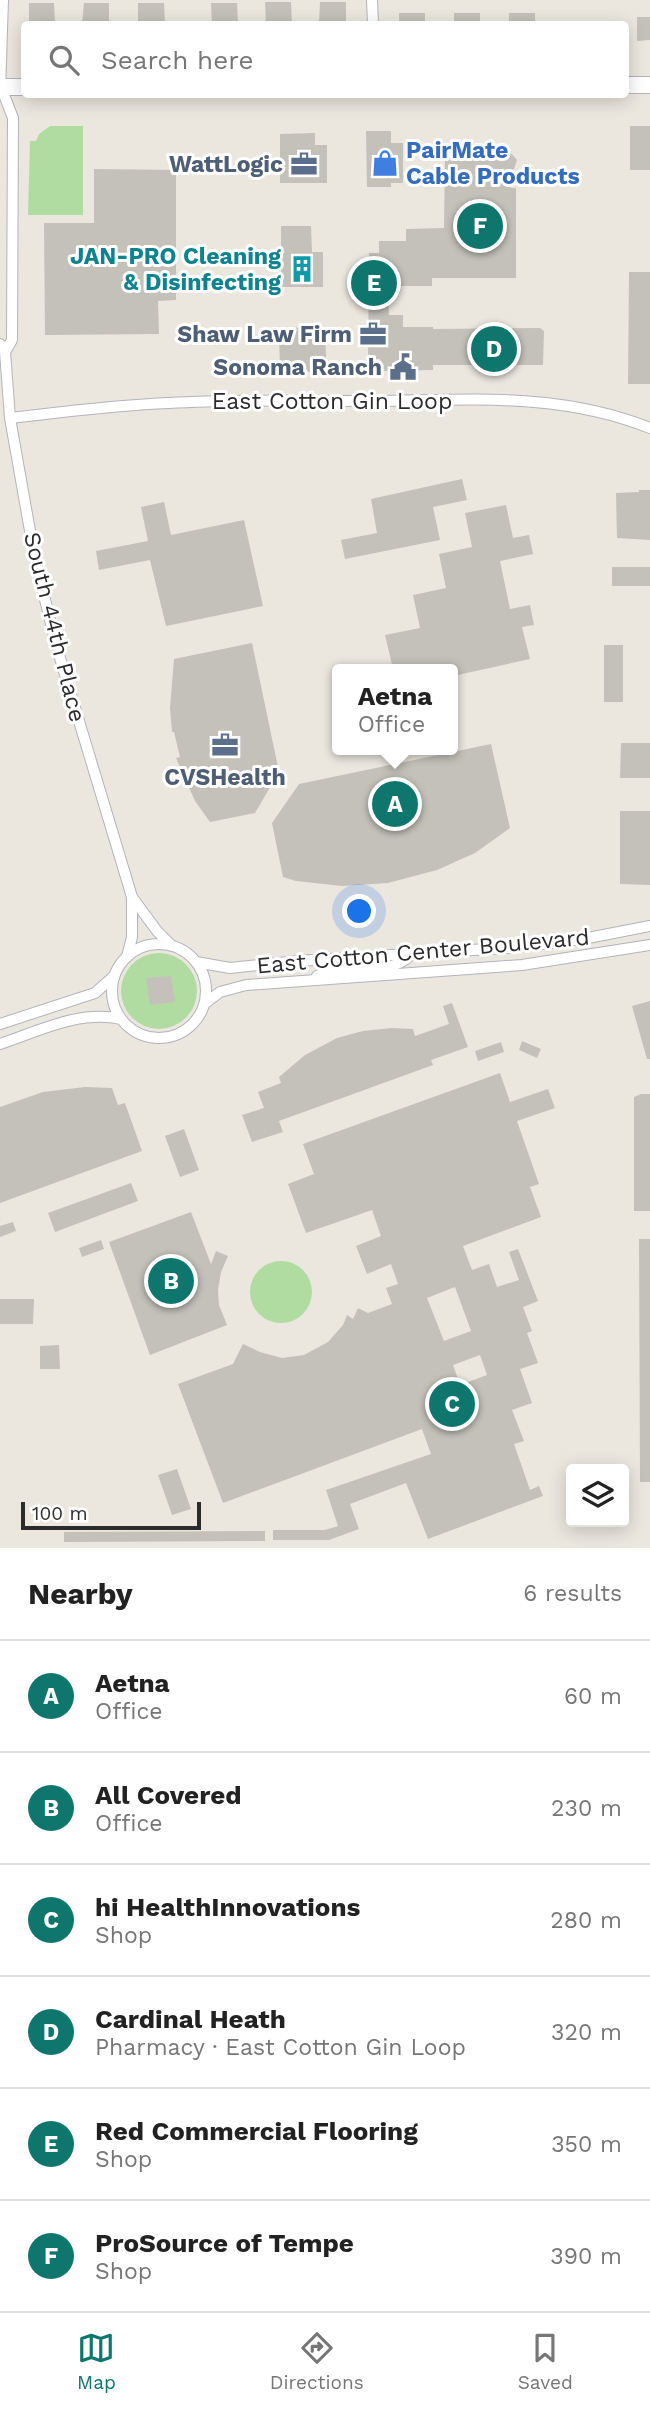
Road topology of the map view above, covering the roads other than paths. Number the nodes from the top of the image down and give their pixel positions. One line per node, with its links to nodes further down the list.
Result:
1 (3, 0): 7 (street, South 44th Place)
2 (372, 0): 3 (street)
3 (373, 21)
4 (629, 85): 5 (main road)
5 (650, 85)
6 (21, 87): 7 (main road)
7 (0, 88): 8 (street, South 44th Place)
8 (3, 348): 9 (street, South 44th Place)
9 (10, 418): 10 (street, East Cotton Gin Loop); 11 (street, South 44th Place)
10 (650, 428)
11 (132, 897): 14 (street, South 44th Place); 16 (street, South 44th Place)
12 (650, 926): 15 (street, East Cotton Center Boulevard)
13 (650, 945): 19 (street, East Cotton Center Boulevard)
14 (172, 946): 16 (street); 17 (street, East Cotton Center Boulevard)
15 (411, 955): 17 (street, East Cotton Center Boulevard); 19 (street)
16 (127, 957): 18 (street)
17 (196, 962): 20 (street)
18 (116, 974): 21 (street); 22 (street)
19 (306, 980): 20 (street, East Cotton Center Boulevard)
20 (204, 1004): 21 (street, East Cotton Center Boulevard)
21 (121, 1019): 23 (street, East Cotton Center Boulevard)
22 (0, 1024)
23 (0, 1044)

